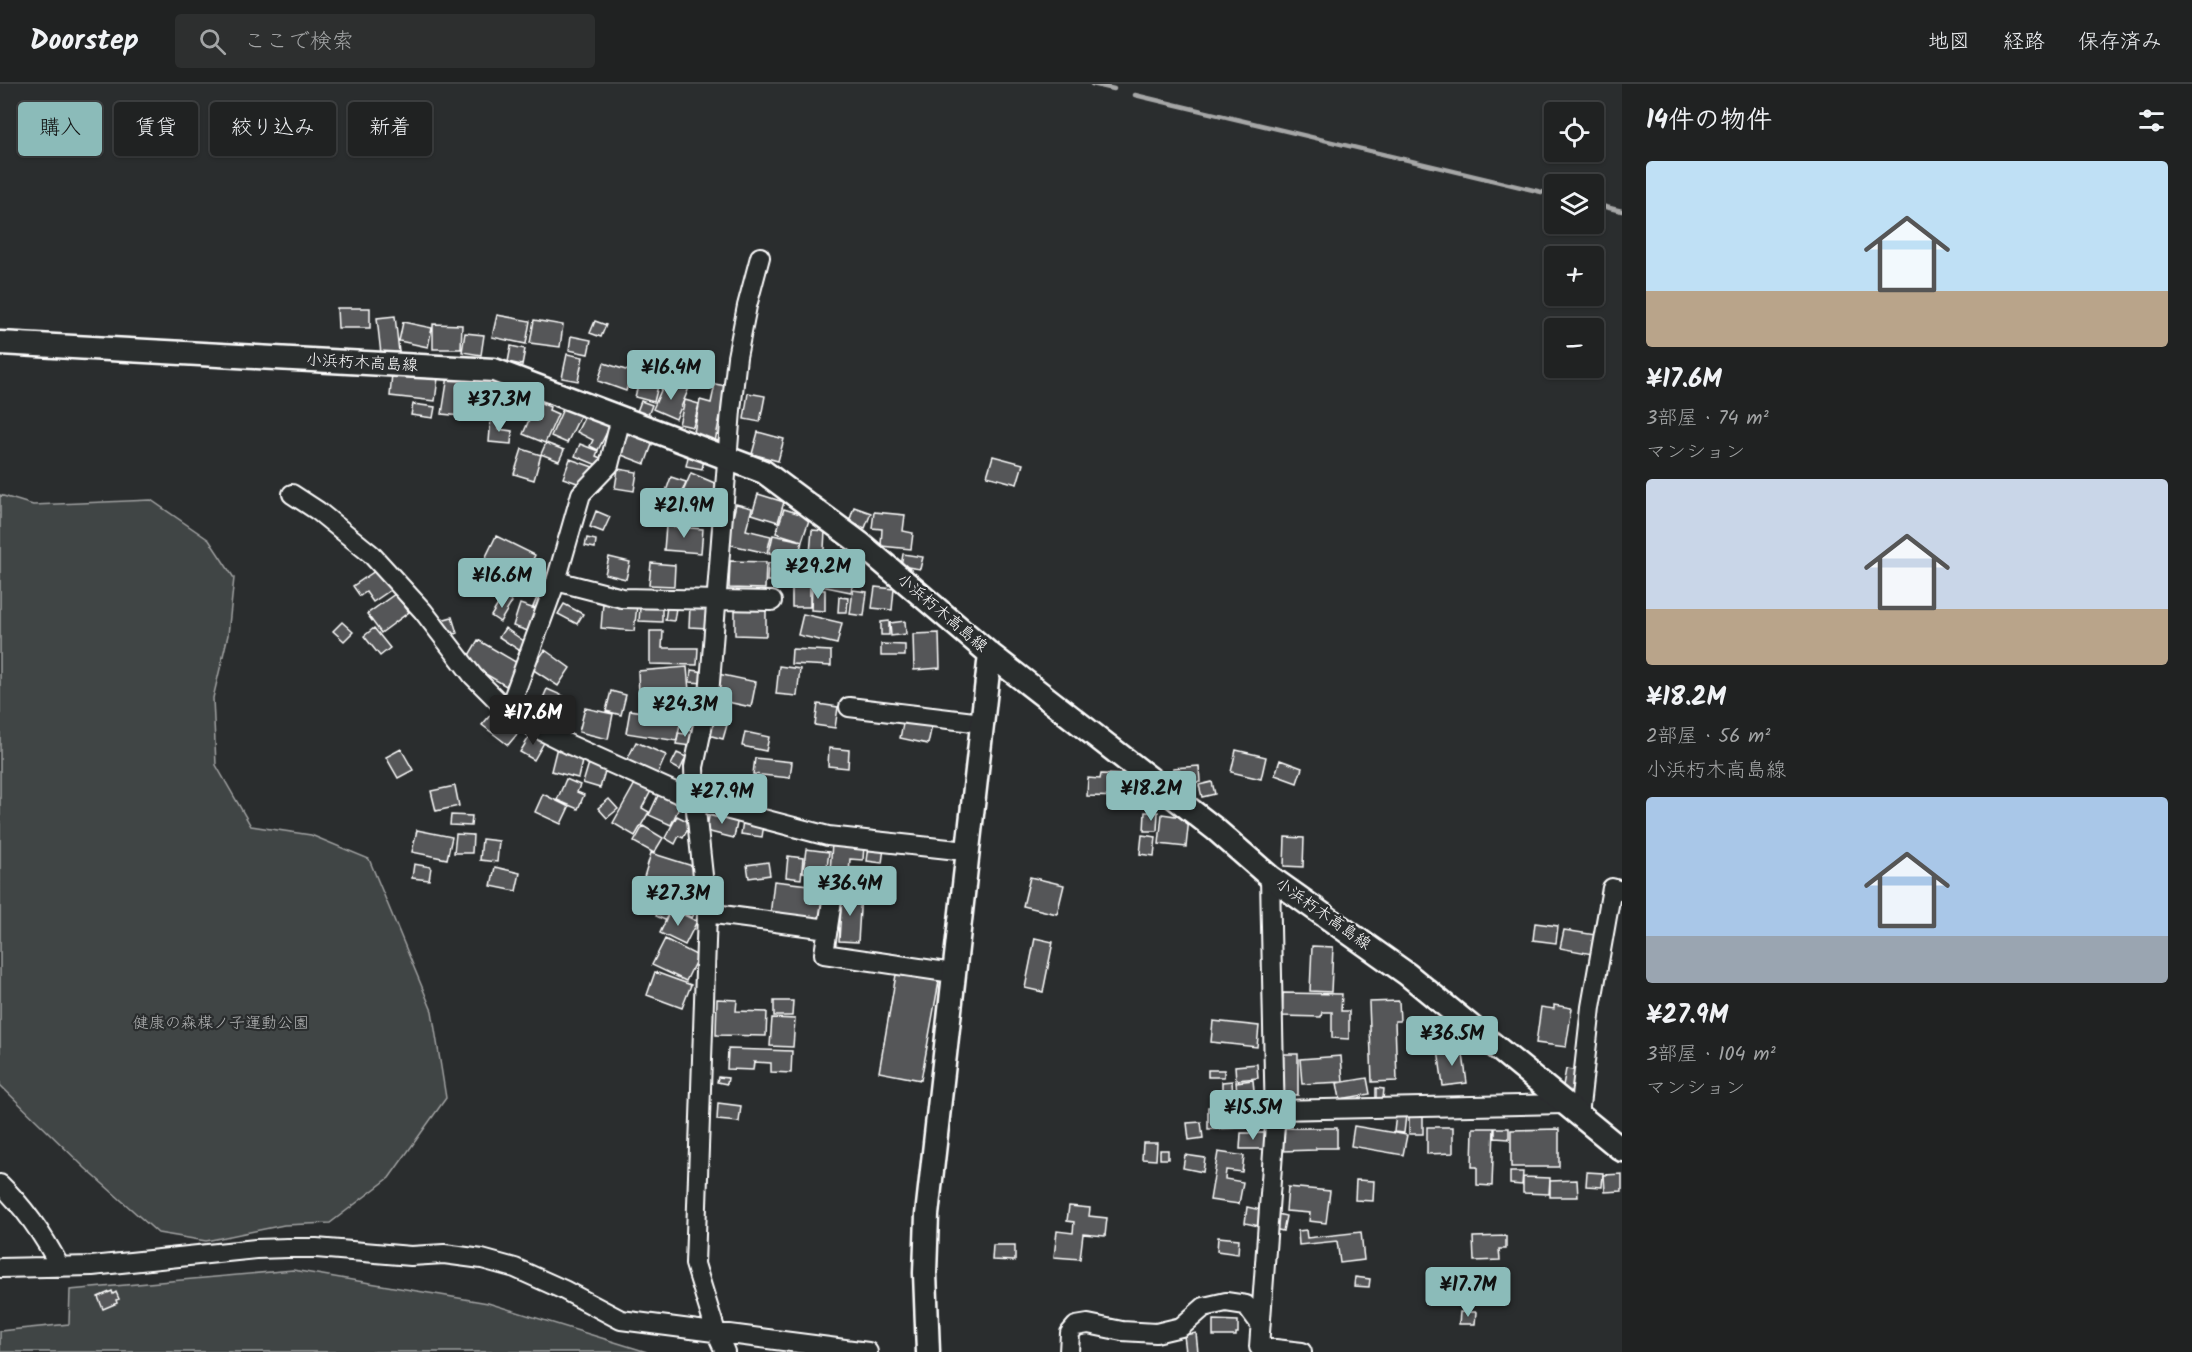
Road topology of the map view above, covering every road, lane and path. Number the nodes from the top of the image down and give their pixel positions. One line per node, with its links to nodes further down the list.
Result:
1 (760, 257): 4 (street)
2 (0, 343): 3 (main road, 小浜朽木高島線)
3 (621, 418): 4 (main road, 小浜朽木高島線); 6 (street)
4 (728, 458): 7 (street); 9 (main road, 小浜朽木高島線)
5 (292, 494): 11 (street)
6 (556, 581): 7 (street); 11 (street)
7 (716, 600): 8 (street); 13 (street)
8 (772, 601)
9 (990, 654): 12 (main road); 15 (main road, 小浜朽木高島線)
10 (849, 707): 12 (street)
11 (508, 712): 13 (street)
12 (982, 723): 14 (main road)
13 (695, 801): 14 (street); 18 (street)
14 (967, 851): 20 (main road)
15 (1270, 877): 21 (street); 22 (main road, 小浜朽木高島線)
16 (1622, 891): 22 (street)
17 (833, 894): 19 (street)
18 (707, 913): 19 (street); 28 (street)
19 (828, 929): 20 (street)
20 (954, 973): 31 (main road)
21 (1275, 1110): 22 (street); 27 (street)
22 (1572, 1110): 23 (main road, 小浜朽木高島線)
23 (1618, 1143)
24 (0, 1185): 25 (street)
25 (60, 1267): 26 (street); 28 (street)
26 (0, 1268)
27 (1260, 1324): 32 (street); 33 (street)
28 (716, 1332): 29 (street); 30 (street)
29 (725, 1352)
30 (868, 1352)
31 (928, 1352)
32 (1069, 1352)
33 (1302, 1352)

